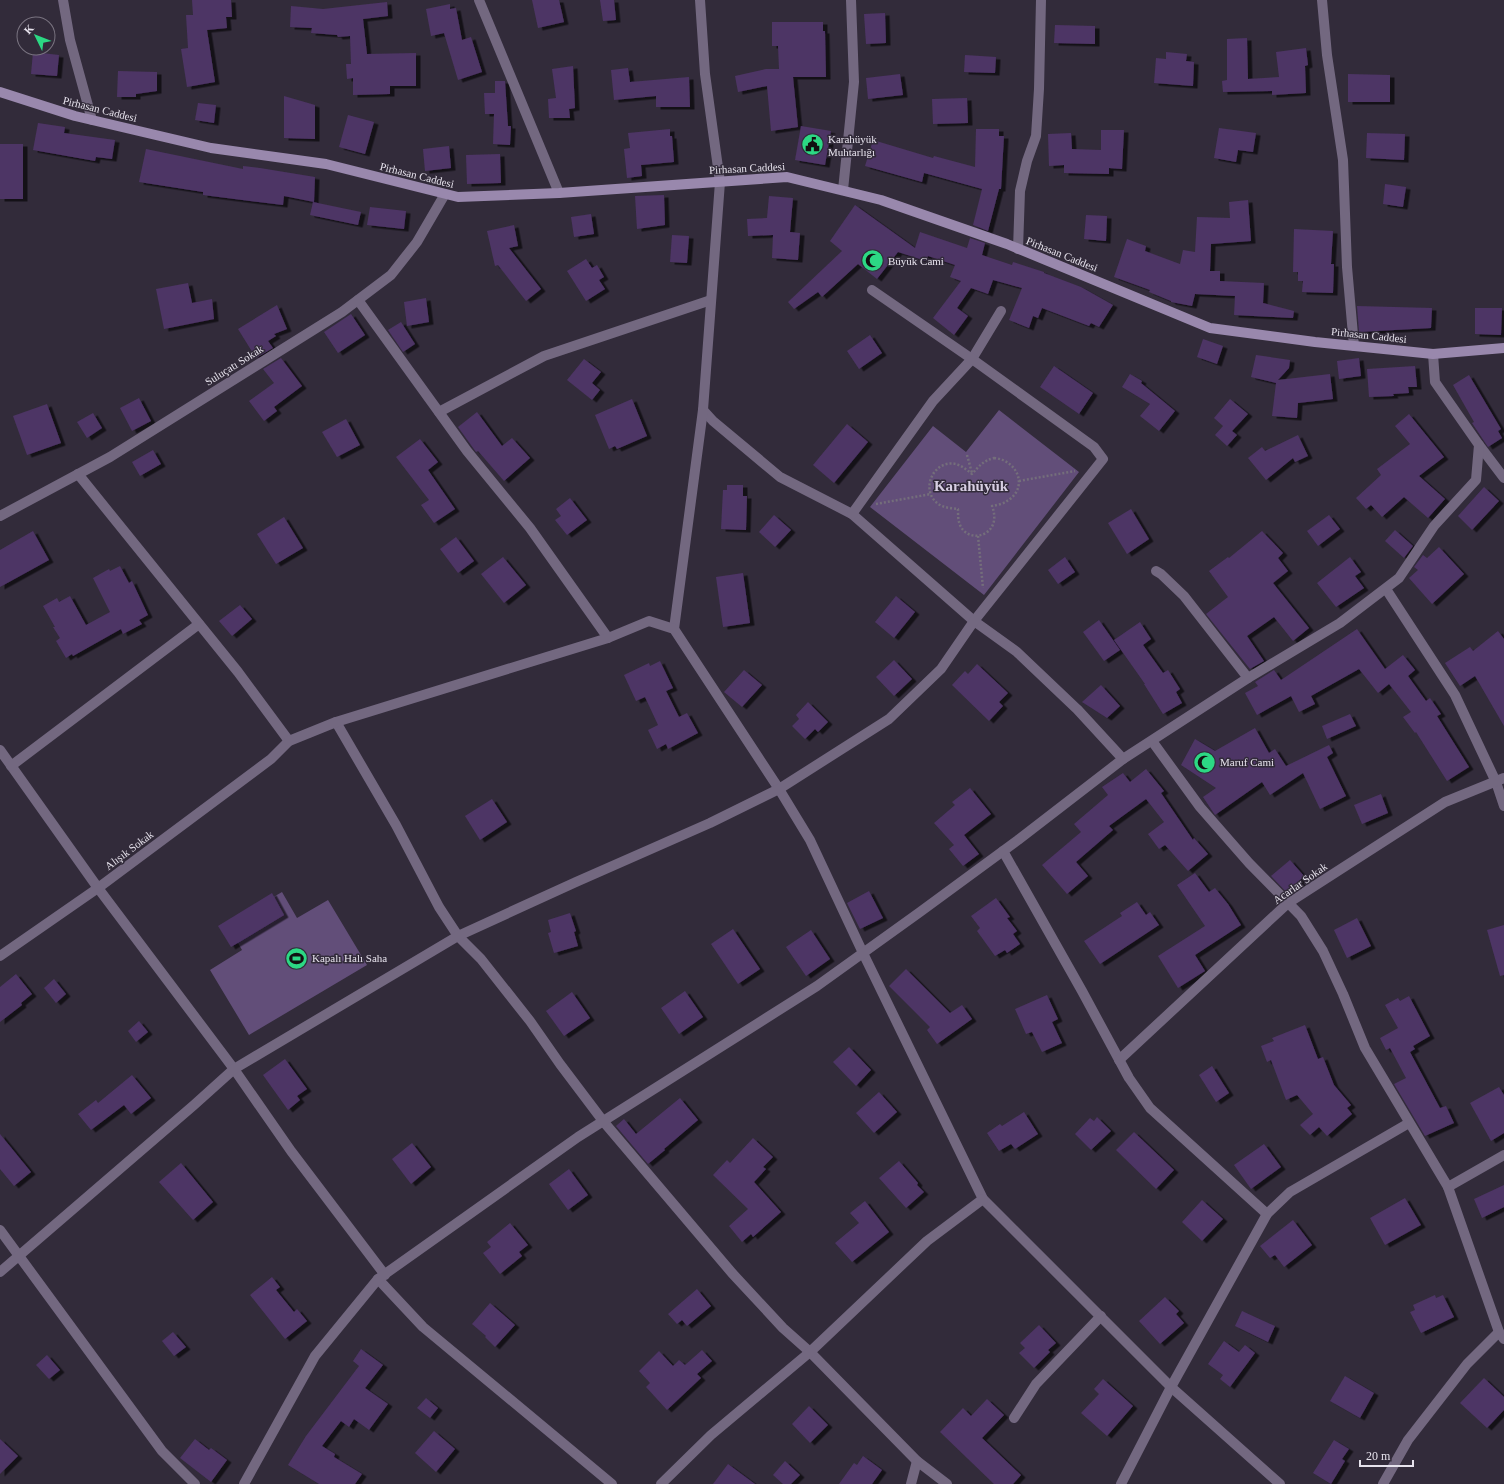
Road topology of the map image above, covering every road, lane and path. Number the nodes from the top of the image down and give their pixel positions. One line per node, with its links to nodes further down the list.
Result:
1 (63, 0): 8 (street)
2 (479, 0): 11 (street)
3 (700, 0): 9 (street)
4 (851, 0): 10 (street)
5 (1041, 0): 13 (street)
6 (1322, 0): 18 (street)
7 (0, 92): 8 (street, Pirhasan Caddesi)
8 (92, 120): 12 (street, Pirhasan Caddesi)
9 (720, 182): 10 (street, Pirhasan Caddesi); 11 (street, Pirhasan Caddesi); 16 (street)
10 (843, 190): 13 (street, Pirhasan Caddesi)
11 (559, 193): 12 (street, Pirhasan Caddesi)
12 (445, 194): 15 (street, Suluçatı Sokak)
13 (1018, 249): 18 (street, Pirhasan Caddesi)
14 (872, 290): 21 (street)
15 (358, 300): 23 (street); 27 (street, Suluçatı Sokak)
16 (711, 300): 22 (street); 23 (street)
17 (1001, 311): 21 (street)
18 (1354, 346): 20 (street, Pirhasan Caddesi)
19 (1504, 348): 20 (street, Pirhasan Caddesi)
20 (1433, 354): 24 (street)
21 (972, 359): 26 (street); 32 (street)
22 (703, 410): 32 (street); 40 (street)
23 (439, 412): 41 (street)
24 (1479, 445): 29 (street); 36 (street)
25 (967, 455): 28 (path)
26 (1096, 468): 30 (path); 37 (street)
27 (78, 474): 33 (street, Suluçatı Sokak); 39 (street)
28 (972, 474): 30 (path); 31 (path)
29 (1504, 478)
30 (1019, 482): 34 (path)
31 (931, 494): 32 (path); 34 (path)
32 (854, 510): 38 (street)
33 (0, 516)
34 (978, 536): 37 (path)
35 (1156, 571): 42 (street)
36 (1386, 589): 42 (street); 49 (street)
37 (985, 606): 38 (street)
38 (974, 621): 47 (street); 50 (street)
39 (199, 624): 45 (street); 48 (street)
40 (674, 629): 41 (street); 50 (street)
41 (608, 638): 43 (street)
42 (1248, 678): 44 (street)
43 (336, 722): 45 (street); 55 (street)
44 (1152, 740): 47 (street); 54 (street)
45 (289, 741): 53 (street, Alışık Sokak)
46 (0, 750): 48 (street)
47 (1123, 759): 52 (street)
48 (12, 766): 53 (street)
49 (1500, 780): 51 (street); 54 (street, Acarlar Sokak)
50 (779, 789): 55 (street); 56 (street)
51 (1504, 806)
52 (1003, 851): 56 (street); 58 (street)
53 (98, 888): 57 (street, Alışık Sokak); 59 (street)
54 (1288, 903): 58 (street, Acarlar Sokak); 61 (street)
55 (458, 936): 59 (street); 60 (street)
56 (862, 953): 60 (street); 64 (street)
57 (0, 956)
58 (1119, 1060): 65 (street)
59 (234, 1069): 67 (street); 69 (street)
60 (603, 1121): 69 (street); 72 (street)
61 (1409, 1123): 63 (street); 65 (street)
62 (1504, 1155): 63 (street)
63 (1448, 1187): 71 (street)
64 (983, 1199): 70 (street); 72 (street)
65 (1266, 1214): 73 (street)
66 (0, 1230): 67 (street)
67 (19, 1255): 68 (street); 76 (street)
68 (0, 1272)
69 (382, 1277): 77 (street); 78 (street)
70 (1101, 1316): 73 (street); 74 (street)
71 (1501, 1336): 84 (street)
72 (810, 1352): 75 (street); 79 (street)
73 (1172, 1386): 82 (street); 83 (street)
74 (1014, 1418)
75 (917, 1461): 80 (street); 81 (street)
76 (195, 1484)
77 (244, 1484)
78 (612, 1484)
79 (661, 1484)
80 (911, 1484)
81 (947, 1484)
82 (1121, 1484)
83 (1280, 1484)
84 (1383, 1484)

